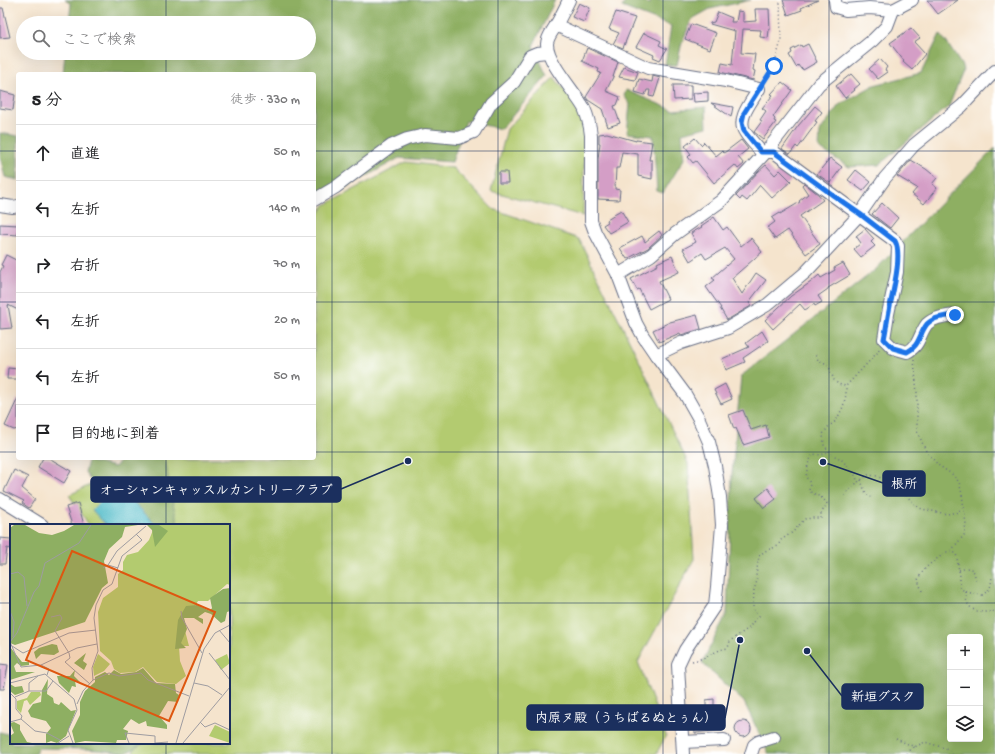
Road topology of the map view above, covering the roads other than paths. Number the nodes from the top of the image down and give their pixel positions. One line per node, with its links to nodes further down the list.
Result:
1 (569, 0): 5 (street)
2 (835, 0): 4 (street)
3 (912, 0): 4 (street)
4 (893, 10): 8 (street)
5 (556, 25): 6 (street); 8 (street)
6 (548, 52): 9 (street); 13 (street)
7 (995, 71): 12 (street)
8 (766, 152): 12 (street); 13 (street)
9 (316, 199)
10 (0, 205): 11 (street)
11 (16, 206)
12 (860, 214): 14 (street); 15 (street)
13 (618, 275): 15 (street)
14 (955, 315)
15 (656, 355): 20 (street)
16 (0, 499): 17 (street)
17 (40, 524)
18 (774, 737): 21 (street)
19 (724, 740): 20 (street)
20 (683, 748)
21 (752, 754)

